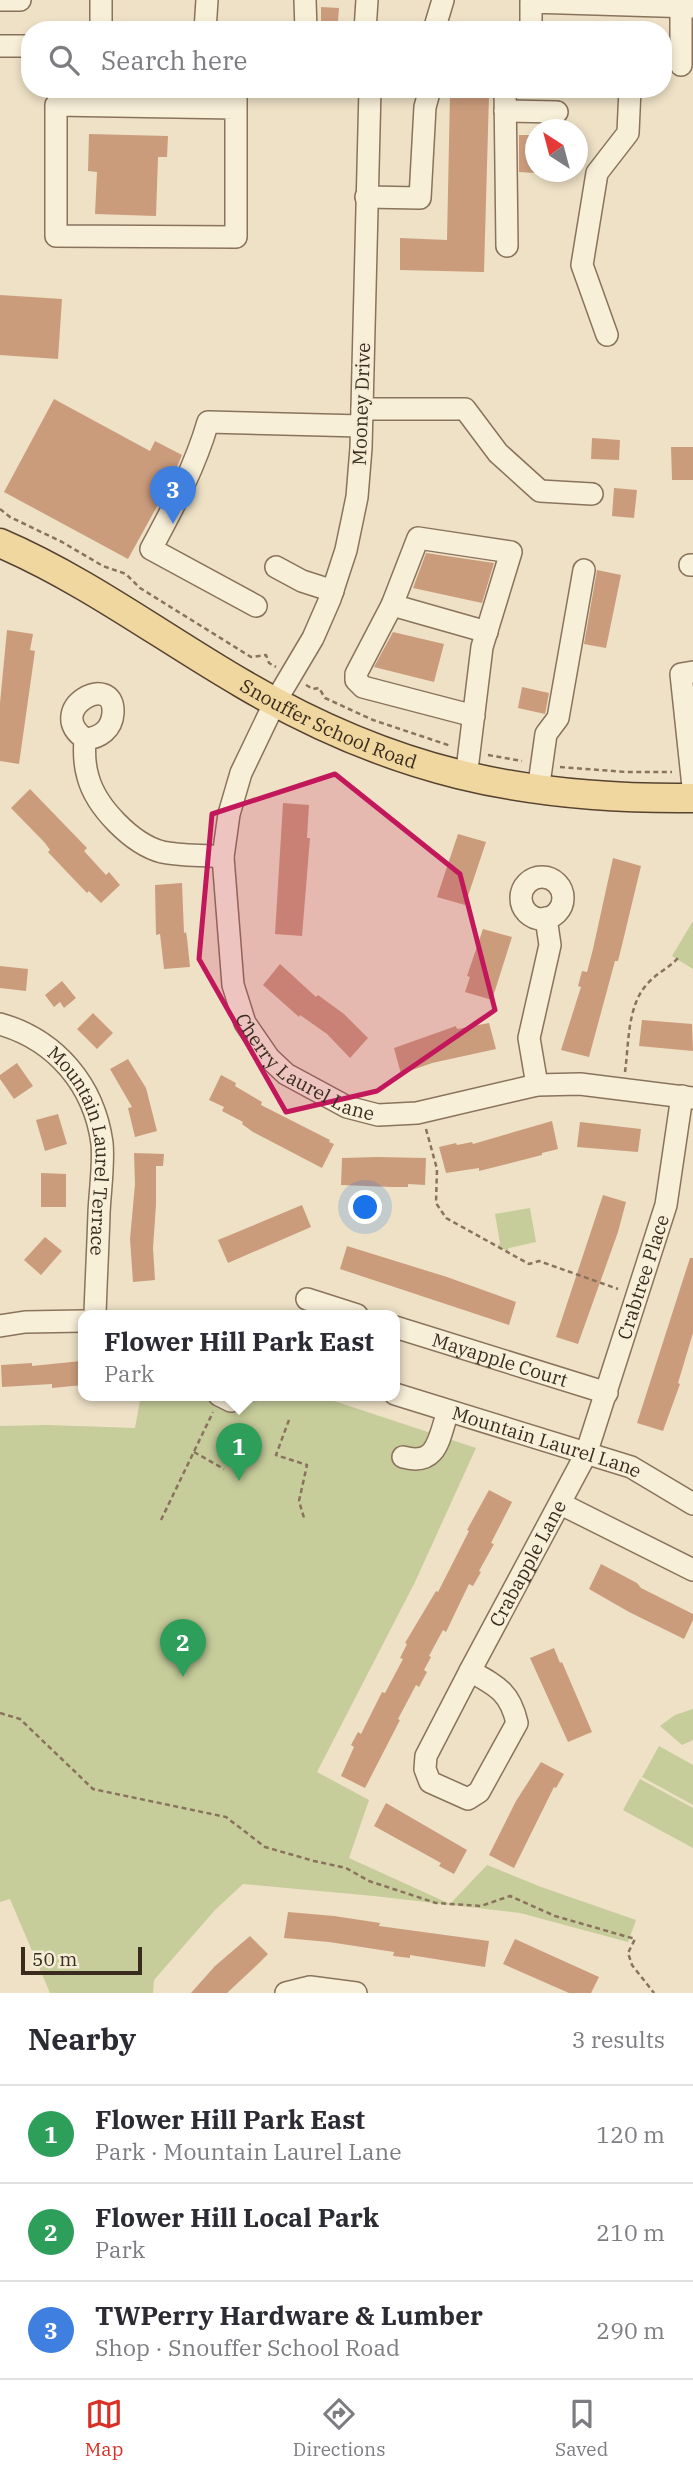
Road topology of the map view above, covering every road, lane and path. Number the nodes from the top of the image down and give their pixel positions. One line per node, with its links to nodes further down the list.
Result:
1 (0, 0): 2 (street)
2 (20, 0)
3 (102, 0): 10 (street)
4 (207, 0): 11 (street)
5 (306, 0): 12 (street)
6 (367, 0): 13 (street)
7 (443, 0): 14 (street)
8 (531, 1): 9 (street); 15 (street)
9 (685, 4): 18 (street)
10 (101, 21)
11 (206, 21)
12 (306, 21)
13 (366, 21)
14 (437, 21)
15 (531, 21)
16 (0, 46): 17 (street)
17 (21, 46)
18 (679, 65)
19 (56, 98): 25 (street)
20 (146, 98): 25 (street)
21 (370, 98): 28 (street, Mooney Drive)
22 (428, 98): 28 (street)
23 (505, 98): 26 (street)
24 (630, 98): 30 (street)
25 (235, 99)
26 (505, 111): 27 (street); 29 (street)
27 (557, 112)
28 (366, 197): 31 (street, Mooney Drive)
29 (507, 246)
30 (607, 335)
31 (361, 417): 32 (street); 37 (street, Mooney Drive); 39 (street)
32 (592, 494)
33 (0, 509): 41 (path)
34 (0, 543): 44 (main road, Snouffer School Road)
35 (276, 567): 37 (street)
36 (584, 570): 48 (street)
37 (332, 591): 44 (street, Mooney Drive)
38 (392, 605): 40 (street); 40 (street); 45 (street)
39 (256, 606)
40 (486, 632): 45 (street)
41 (269, 663)
42 (693, 673): 49 (street)
43 (313, 689): 47 (path)
44 (275, 702): 47 (main road, Snouffer School Road); 50 (street, Cherry Laurel Lane)
45 (474, 716): 47 (street)
46 (85, 738): 50 (street)
47 (468, 764): 48 (main road, Snouffer School Road); 48 (path)
48 (540, 778): 49 (path); 49 (main road, Snouffer School Road)
49 (692, 785)
50 (223, 857): 57 (street, Cherry Laurel Lane)
51 (546, 918): 54 (street)
52 (678, 958): 55 (path)
53 (0, 1024): 60 (street, Mountain Laurel Terrace)
54 (537, 1085): 55 (street, Cherry Laurel Lane); 57 (street, Cherry Laurel Lane)
55 (623, 1089): 56 (street, Cherry Laurel Lane)
56 (687, 1097): 58 (street, Crabtree Place)
57 (422, 1112): 58 (path)
58 (638, 1295): 65 (street, Crabtree Place)
59 (307, 1299): 61 (street)
60 (95, 1310)
61 (341, 1310)
62 (78, 1321): 63 (street)
63 (0, 1326)
64 (400, 1328): 65 (street, Mayapple Court)
65 (607, 1393): 71 (street, Crabtree Place)
66 (400, 1396): 68 (street, Mountain Laurel Lane)
67 (222, 1401): 70 (path)
68 (448, 1411): 71 (street, Mountain Laurel Lane); 72 (street)
69 (289, 1420): 76 (path)
70 (194, 1452): 73 (path); 77 (path)
71 (586, 1454): 74 (street, Crabapple Lane); 75 (street, Mountain Laurel Lane)
72 (403, 1457)
73 (224, 1469)
74 (561, 1504): 78 (street); 79 (street, Crabapple Lane)
75 (693, 1504)
76 (304, 1518)
77 (161, 1520)
78 (693, 1570)
79 (470, 1671): 79 (street, Crabapple Lane)
80 (0, 1713): 83 (path)
81 (286, 1993): 82 (street)
82 (356, 1993)
83 (654, 1993)

